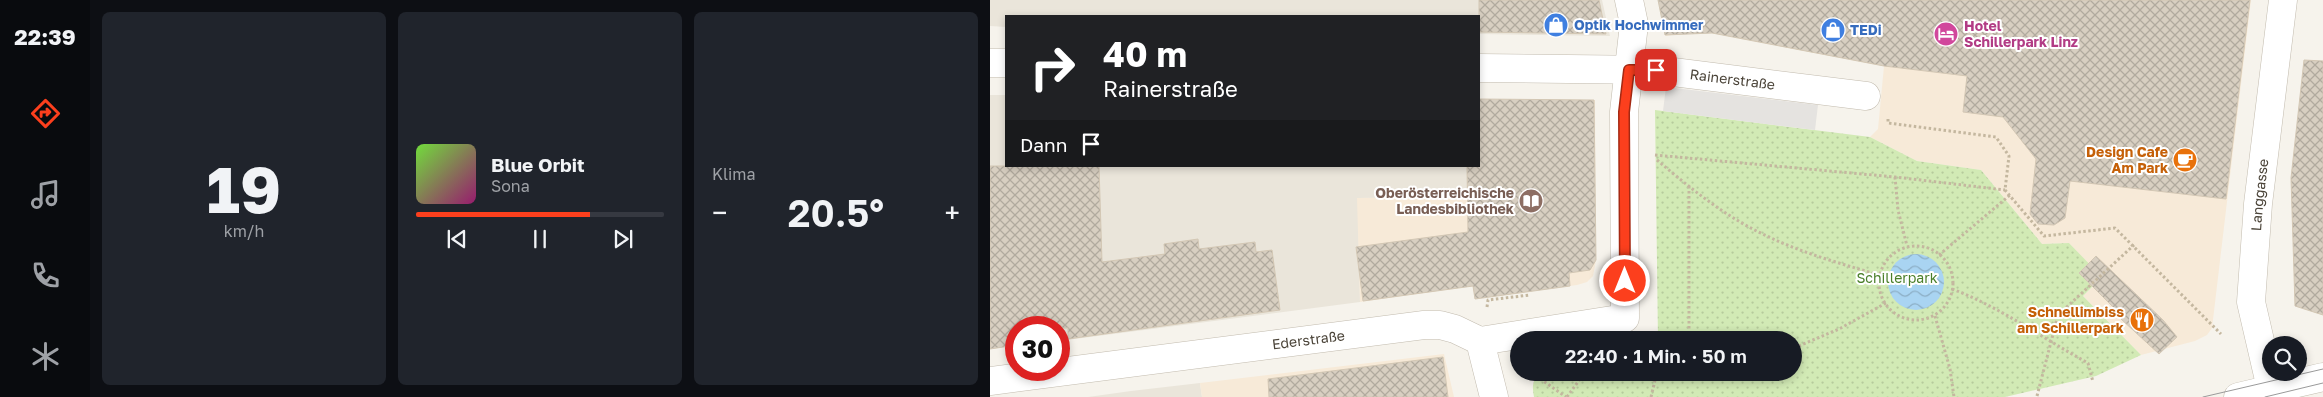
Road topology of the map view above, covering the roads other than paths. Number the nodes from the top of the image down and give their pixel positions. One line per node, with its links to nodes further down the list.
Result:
1 (1629, 0): 6 (street)
2 (2283, 0): 11 (street, Langgasse)
3 (990, 63): 4 (street)
4 (1005, 63)
5 (1480, 68): 6 (street, Rainerstraße)
6 (1629, 70): 7 (street, Rainerstraße); 8 (street)
7 (1866, 96)
8 (1480, 341): 10 (street, Ederstraße); 12 (street)
9 (2323, 377): 11 (street)
10 (990, 381)
11 (2272, 393): 13 (street)
12 (1494, 397)
13 (2238, 397)

